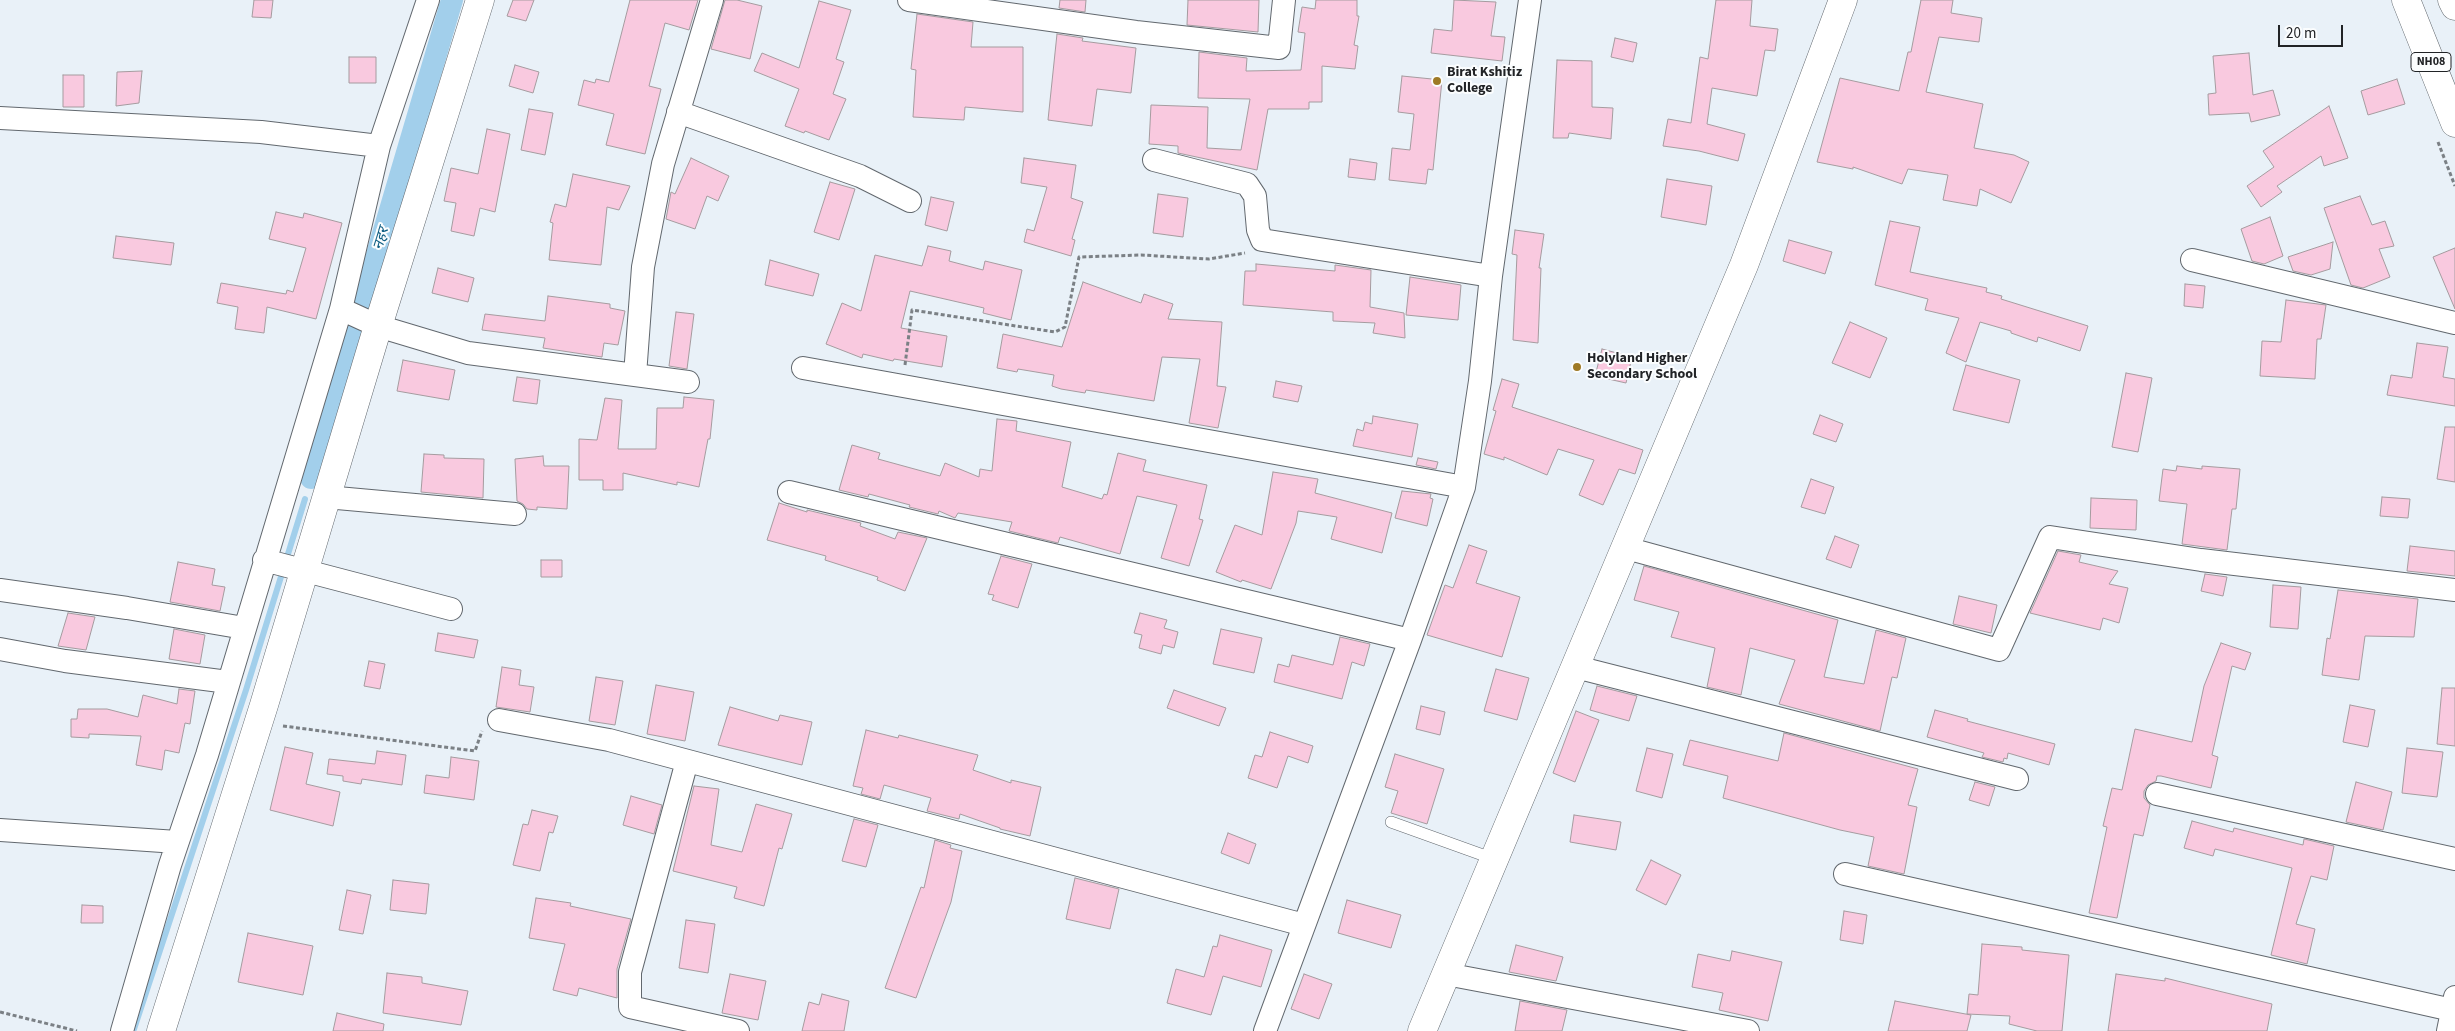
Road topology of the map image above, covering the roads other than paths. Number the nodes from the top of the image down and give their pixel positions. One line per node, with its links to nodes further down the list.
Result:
1 (428, 0): 14 (street)
2 (480, 0): 21 (main road)
3 (712, 0): 11 (street)
4 (909, 0): 5 (street)
5 (1284, 0)
6 (1530, 0): 18 (street)
7 (1842, 0): 29 (main road)
8 (2406, 0): 13 (main road, NH08)
9 (2452, 0): 10 (main road)
10 (2455, 6)
11 (678, 112): 16 (street); 23 (street)
12 (0, 118): 14 (street)
13 (2455, 123)
14 (379, 146): 19 (street)
15 (1154, 160): 18 (street)
16 (910, 201)
17 (2192, 260): 20 (street)
18 (1491, 276): 25 (street)
19 (341, 309): 21 (street); 30 (street)
20 (2455, 323)
21 (378, 326): 23 (street); 27 (main road)
22 (803, 368): 25 (street)
23 (635, 375): 24 (street)
24 (688, 382)
25 (1464, 487): 36 (street)
26 (788, 492): 36 (street)
27 (326, 497): 28 (street); 31 (main road)
28 (515, 514)
29 (1626, 548): 33 (street); 38 (main road)
30 (264, 560): 31 (street); 35 (street)
31 (304, 569): 34 (street); 54 (main road)
32 (0, 590): 35 (street)
33 (2455, 590)
34 (451, 609)
35 (244, 628): 39 (street)
36 (1410, 640): 50 (street)
37 (0, 649): 39 (street)
38 (1576, 667): 42 (street); 47 (main road)
39 (228, 682): 46 (street)
40 (499, 720): 41 (street)
41 (687, 761): 50 (street); 55 (street)
42 (2017, 779)
43 (2157, 794): 48 (street)
44 (1391, 822): 47 (lane)
45 (0, 830): 46 (street)
46 (177, 842): 53 (street)
47 (1494, 859): 51 (main road)
48 (2455, 859)
49 (1845, 874): 52 (street)
50 (1304, 925): 56 (street)
51 (1446, 974): 57 (main road); 58 (street)
52 (2452, 1013)
53 (122, 1031)
54 (161, 1031)
55 (738, 1031)
56 (1265, 1031)
57 (1422, 1031)
58 (1748, 1031)

